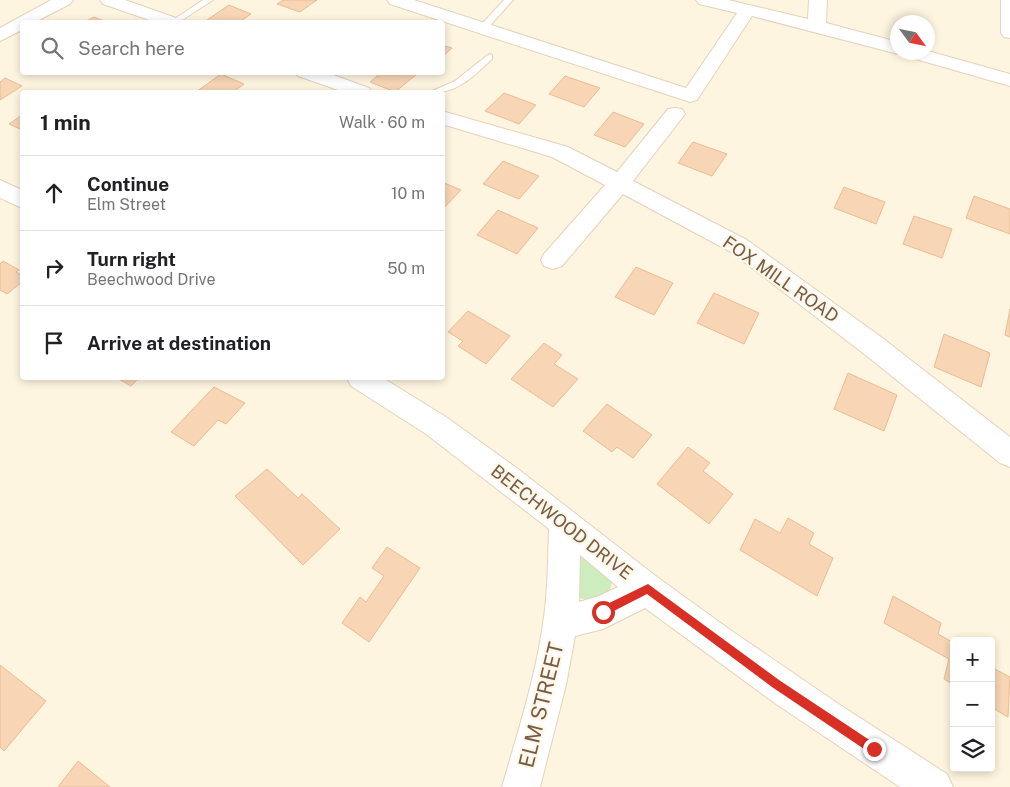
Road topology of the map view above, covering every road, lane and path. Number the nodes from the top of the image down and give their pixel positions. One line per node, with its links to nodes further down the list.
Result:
1 (64, 0): 10 (street)
2 (109, 0): 11 (street)
3 (209, 0): 12 (lane)
4 (396, 0): 15 (street)
5 (509, 0): 15 (lane)
6 (705, 0): 9 (street)
7 (818, 0): 14 (street)
8 (1010, 0): 16 (street)
9 (748, 9): 14 (street); 15 (street)
10 (28, 20)
11 (164, 20)
12 (177, 20)
13 (20, 25): 17 (street)
14 (817, 26): 18 (street)
15 (483, 28)
16 (1010, 33)
17 (0, 36)
18 (890, 46)
19 (489, 57): 24 (lane)
20 (935, 59): 22 (street)
21 (314, 75): 23 (street)
22 (1010, 80)
23 (356, 90)
24 (445, 90)
25 (675, 114): 27 (street)
26 (445, 118): 27 (street, FOX MILL ROAD)
27 (620, 184): 30 (street); 32 (street, FOX MILL ROAD)
28 (0, 188): 29 (street)
29 (20, 199)
30 (554, 260)
31 (364, 380): 33 (street, BEECHWOOD DRIVE)
32 (1010, 454)
33 (564, 524): 34 (street, BEECHWOOD DRIVE); 35 (street, ELM STREET)
34 (648, 589): 35 (street, ELM STREET); 37 (street, BEECHWOOD DRIVE)
35 (560, 623): 36 (street, ELM STREET)
36 (521, 787)
37 (934, 787)

